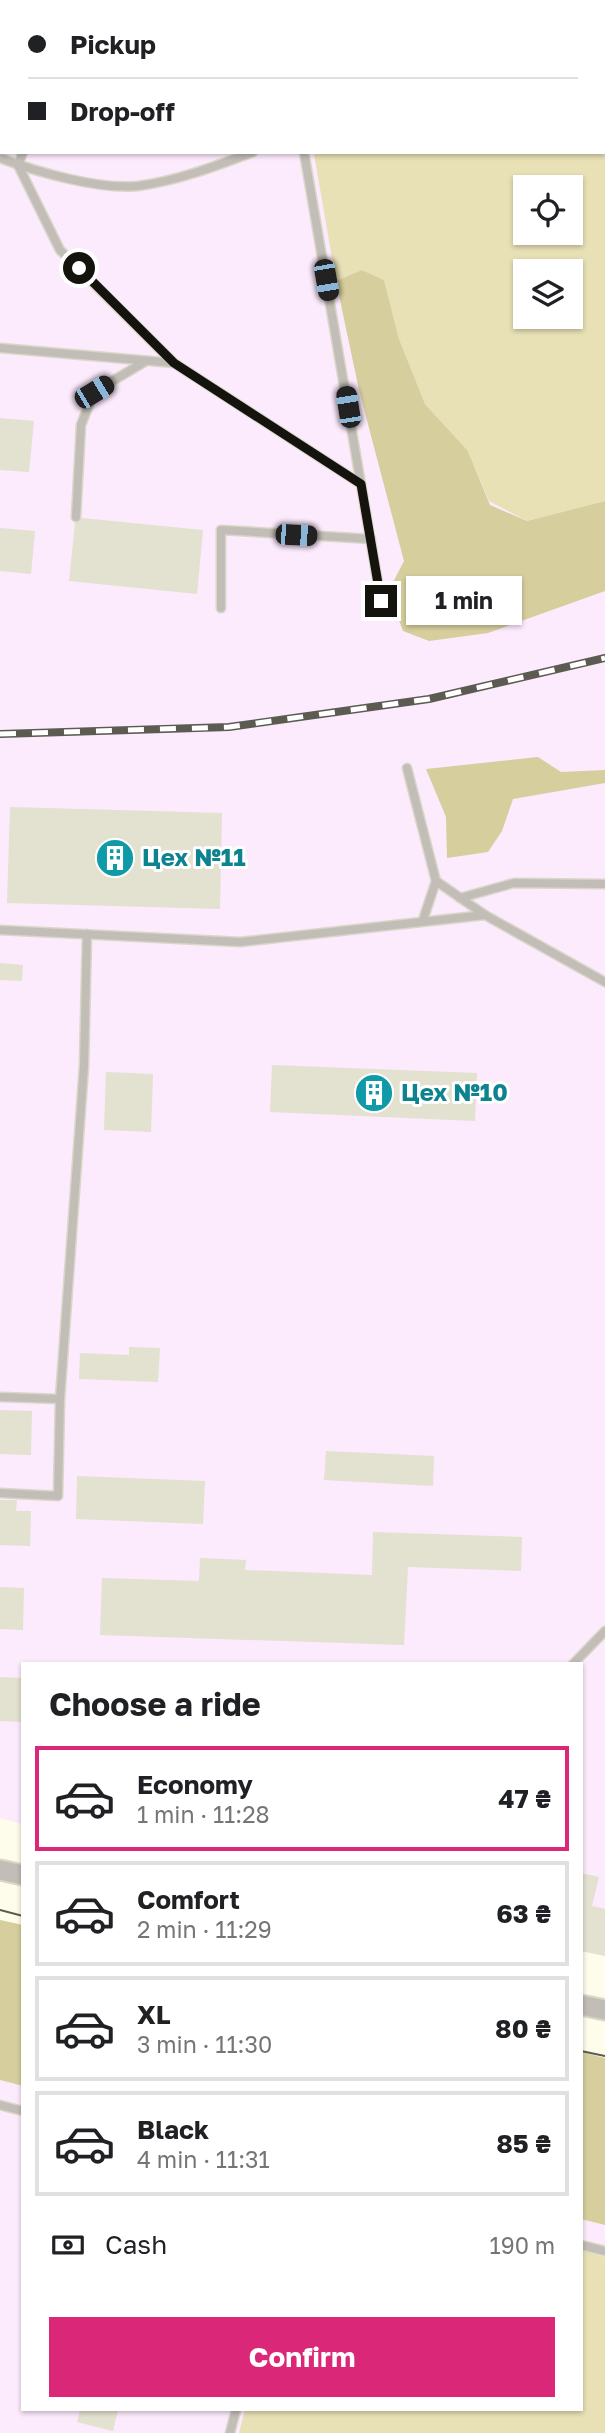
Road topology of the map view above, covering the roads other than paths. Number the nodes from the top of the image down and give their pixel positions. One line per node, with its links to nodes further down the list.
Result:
1 (22, 154): 5 (lane)
2 (247, 154): 5 (lane)
3 (304, 154): 9 (lane)
4 (0, 159): 5 (lane)
5 (18, 165): 8 (lane)
6 (0, 348): 7 (lane)
7 (146, 361): 8 (lane); 10 (lane)
8 (174, 363): 9 (lane)
9 (361, 484): 11 (lane)
10 (76, 517)
11 (371, 539): 12 (lane); 13 (lane)
12 (381, 601)
13 (220, 608)
14 (407, 768): 15 (lane)
15 (436, 881): 17 (lane); 19 (lane)
16 (605, 884): 17 (lane)
17 (460, 898): 18 (lane)
18 (485, 915): 19 (lane); 22 (lane)
19 (423, 920): 21 (lane)
20 (0, 930): 21 (lane)
21 (87, 934): 24 (lane)
22 (605, 982)
23 (0, 1397): 24 (lane)
24 (60, 1399): 25 (lane)
25 (0, 1493)
26 (605, 1631): 27 (lane)
27 (575, 1662)
28 (0, 1870): 29 (street)
29 (21, 1875)
30 (583, 2004): 31 (street)
31 (605, 2010)
32 (0, 2105): 33 (lane)
33 (21, 2110)
34 (583, 2246): 35 (lane)
35 (605, 2251)
36 (236, 2411): 37 (lane)
37 (230, 2433)

